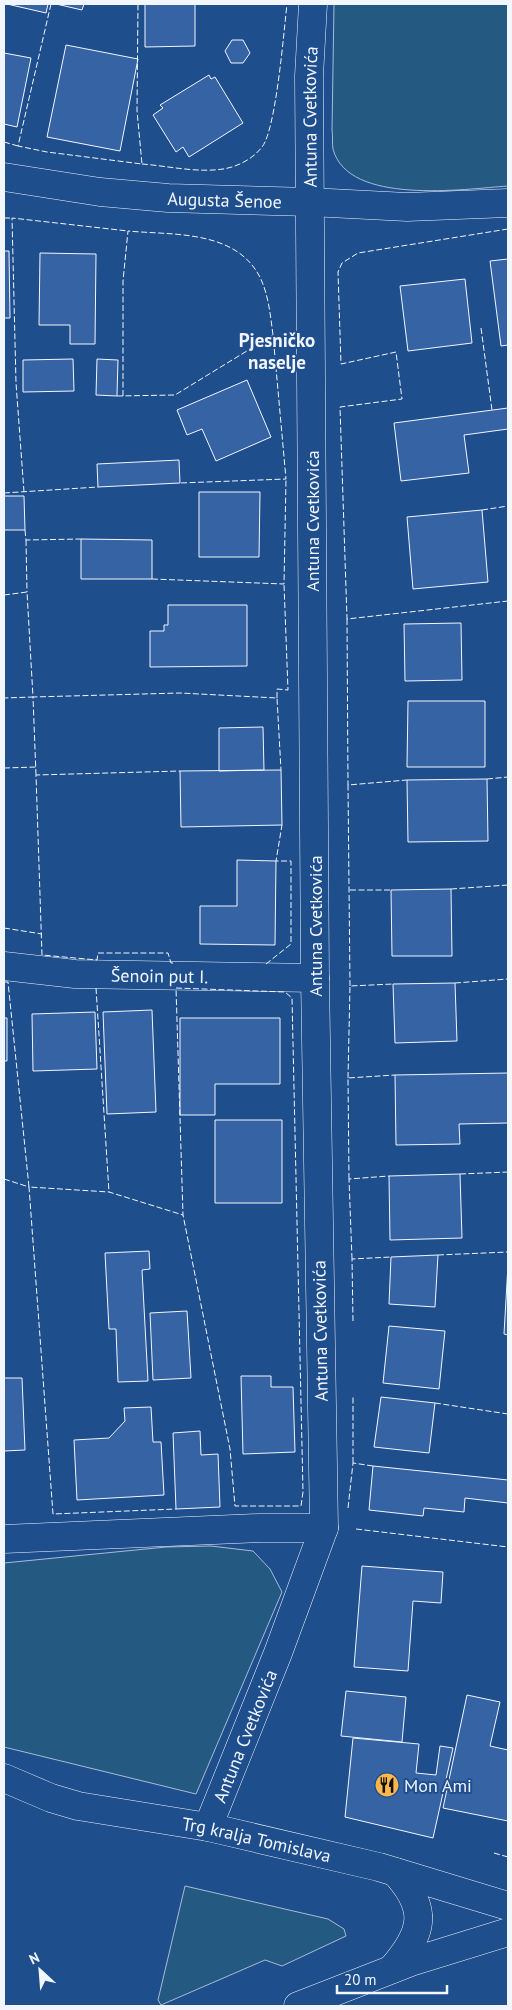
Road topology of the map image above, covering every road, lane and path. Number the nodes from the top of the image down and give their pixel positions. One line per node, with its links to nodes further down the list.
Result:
1 (314, 4): 3 (street, Antuna Cvetkovića)
2 (4, 177): 3 (street, Augusta Šenoe)
3 (310, 202): 4 (street, Augusta Šenoe); 6 (street, Antuna Cvetkovića)
4 (508, 203)
5 (4, 966): 6 (street, Šenoin put I.)
6 (315, 978): 7 (street, Antuna Cvetkovića)
7 (324, 1528): 8 (street); 10 (street, Antuna Cvetkovića)
8 (4, 1539)
9 (4, 1778): 10 (street, Trg kralja Tomislava)
10 (208, 1827): 11 (street, Trg kralja Tomislava)
11 (396, 1872): 12 (street, Trg kralja Tomislava); 14 (street)
12 (508, 1906)
13 (508, 1932): 14 (street)
14 (392, 1969): 15 (street)
15 (298, 2006)

